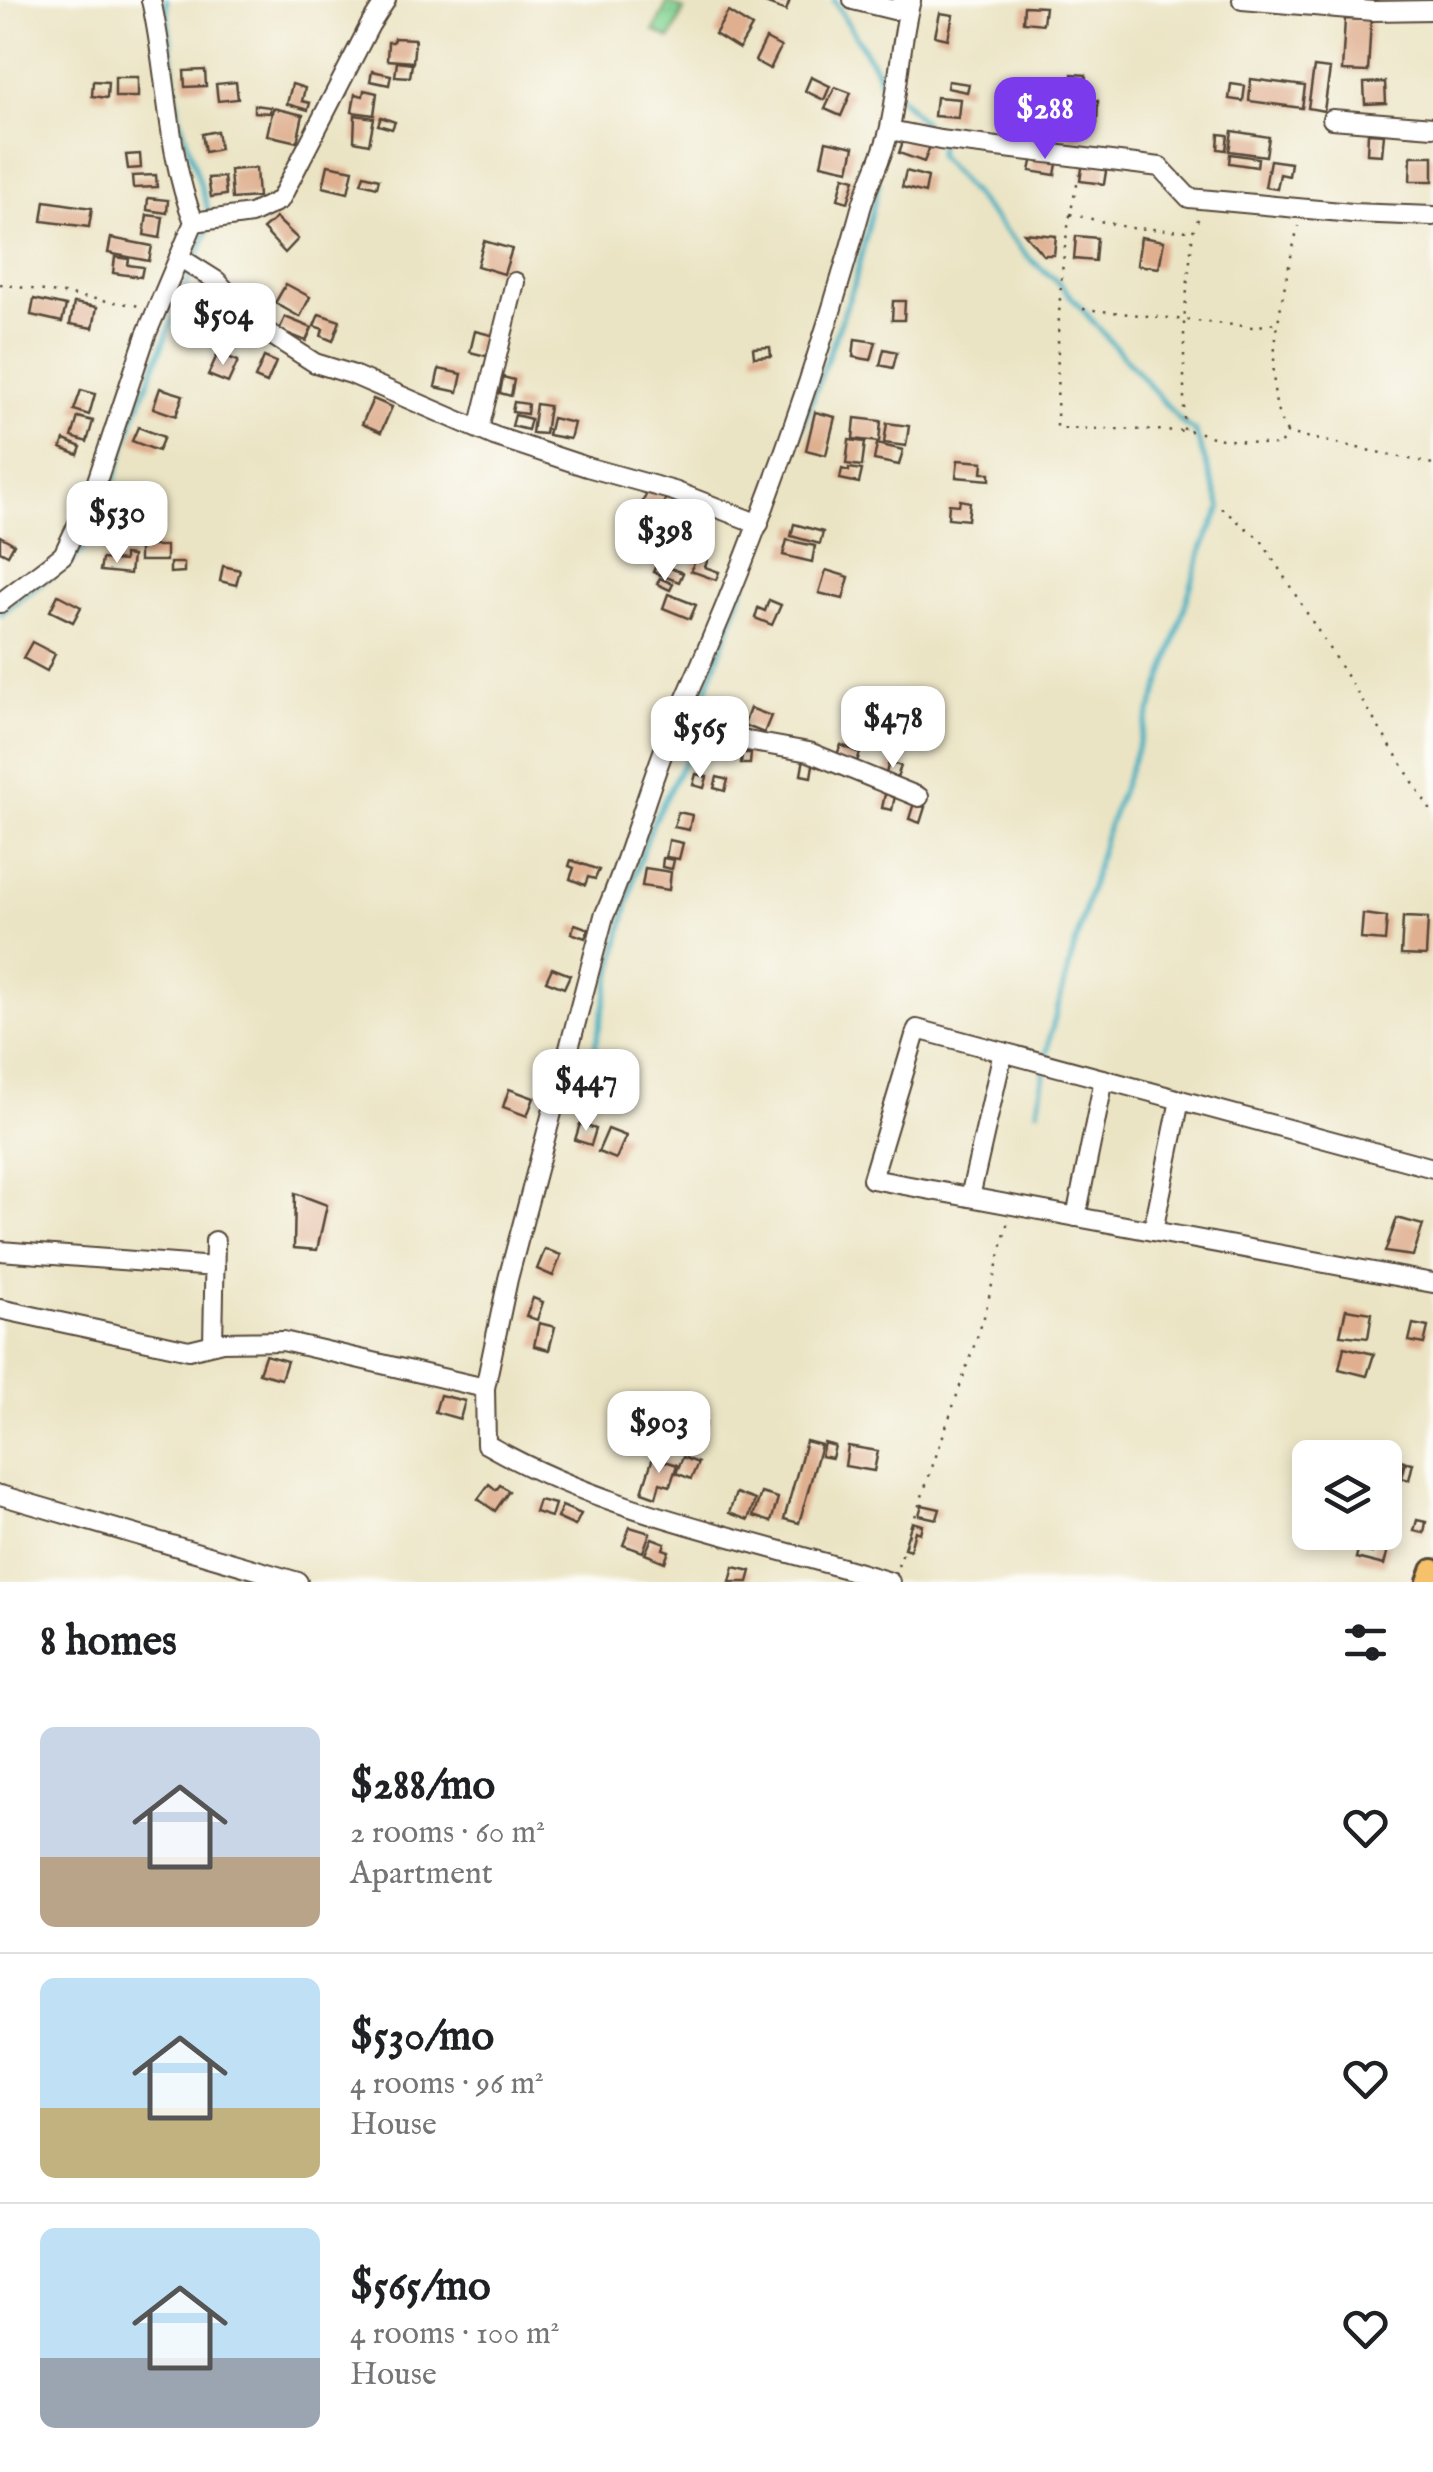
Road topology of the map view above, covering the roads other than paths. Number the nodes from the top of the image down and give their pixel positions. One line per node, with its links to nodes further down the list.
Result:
1 (151, 0): 13 (street)
2 (386, 0): 13 (street)
3 (853, 0): 6 (street)
4 (911, 0): 6 (street); 8 (street)
5 (1242, 0): 7 (street)
6 (888, 10): 8 (street)
7 (1433, 10)
8 (904, 28): 11 (street)
9 (1332, 120): 10 (street)
10 (1433, 128)
11 (890, 130): 12 (street); 17 (street)
12 (1433, 216)
13 (194, 222): 14 (street)
14 (178, 256): 16 (street); 18 (street)
15 (515, 282): 16 (street)
16 (480, 430): 17 (street)
17 (759, 524): 19 (street)
18 (0, 603)
19 (676, 720): 20 (street); 34 (street)
20 (919, 797)
21 (1002, 1052): 22 (street); 25 (street); 25 (street)
22 (1104, 1080): 23 (street); 26 (street)
23 (1180, 1100): 24 (street); 27 (street)
24 (1433, 1168)
25 (970, 1197): 26 (street)
26 (1076, 1217): 27 (street)
27 (1153, 1231): 31 (street)
28 (215, 1241): 30 (street)
29 (0, 1251): 30 (street)
30 (214, 1266): 33 (street)
31 (1433, 1284)
32 (0, 1309): 33 (street)
33 (213, 1344): 34 (street)
34 (485, 1388): 38 (street)
35 (0, 1496): 37 (street)
36 (1433, 1571): 39 (main road)
37 (298, 1582)
38 (890, 1582)
39 (1429, 1582)

